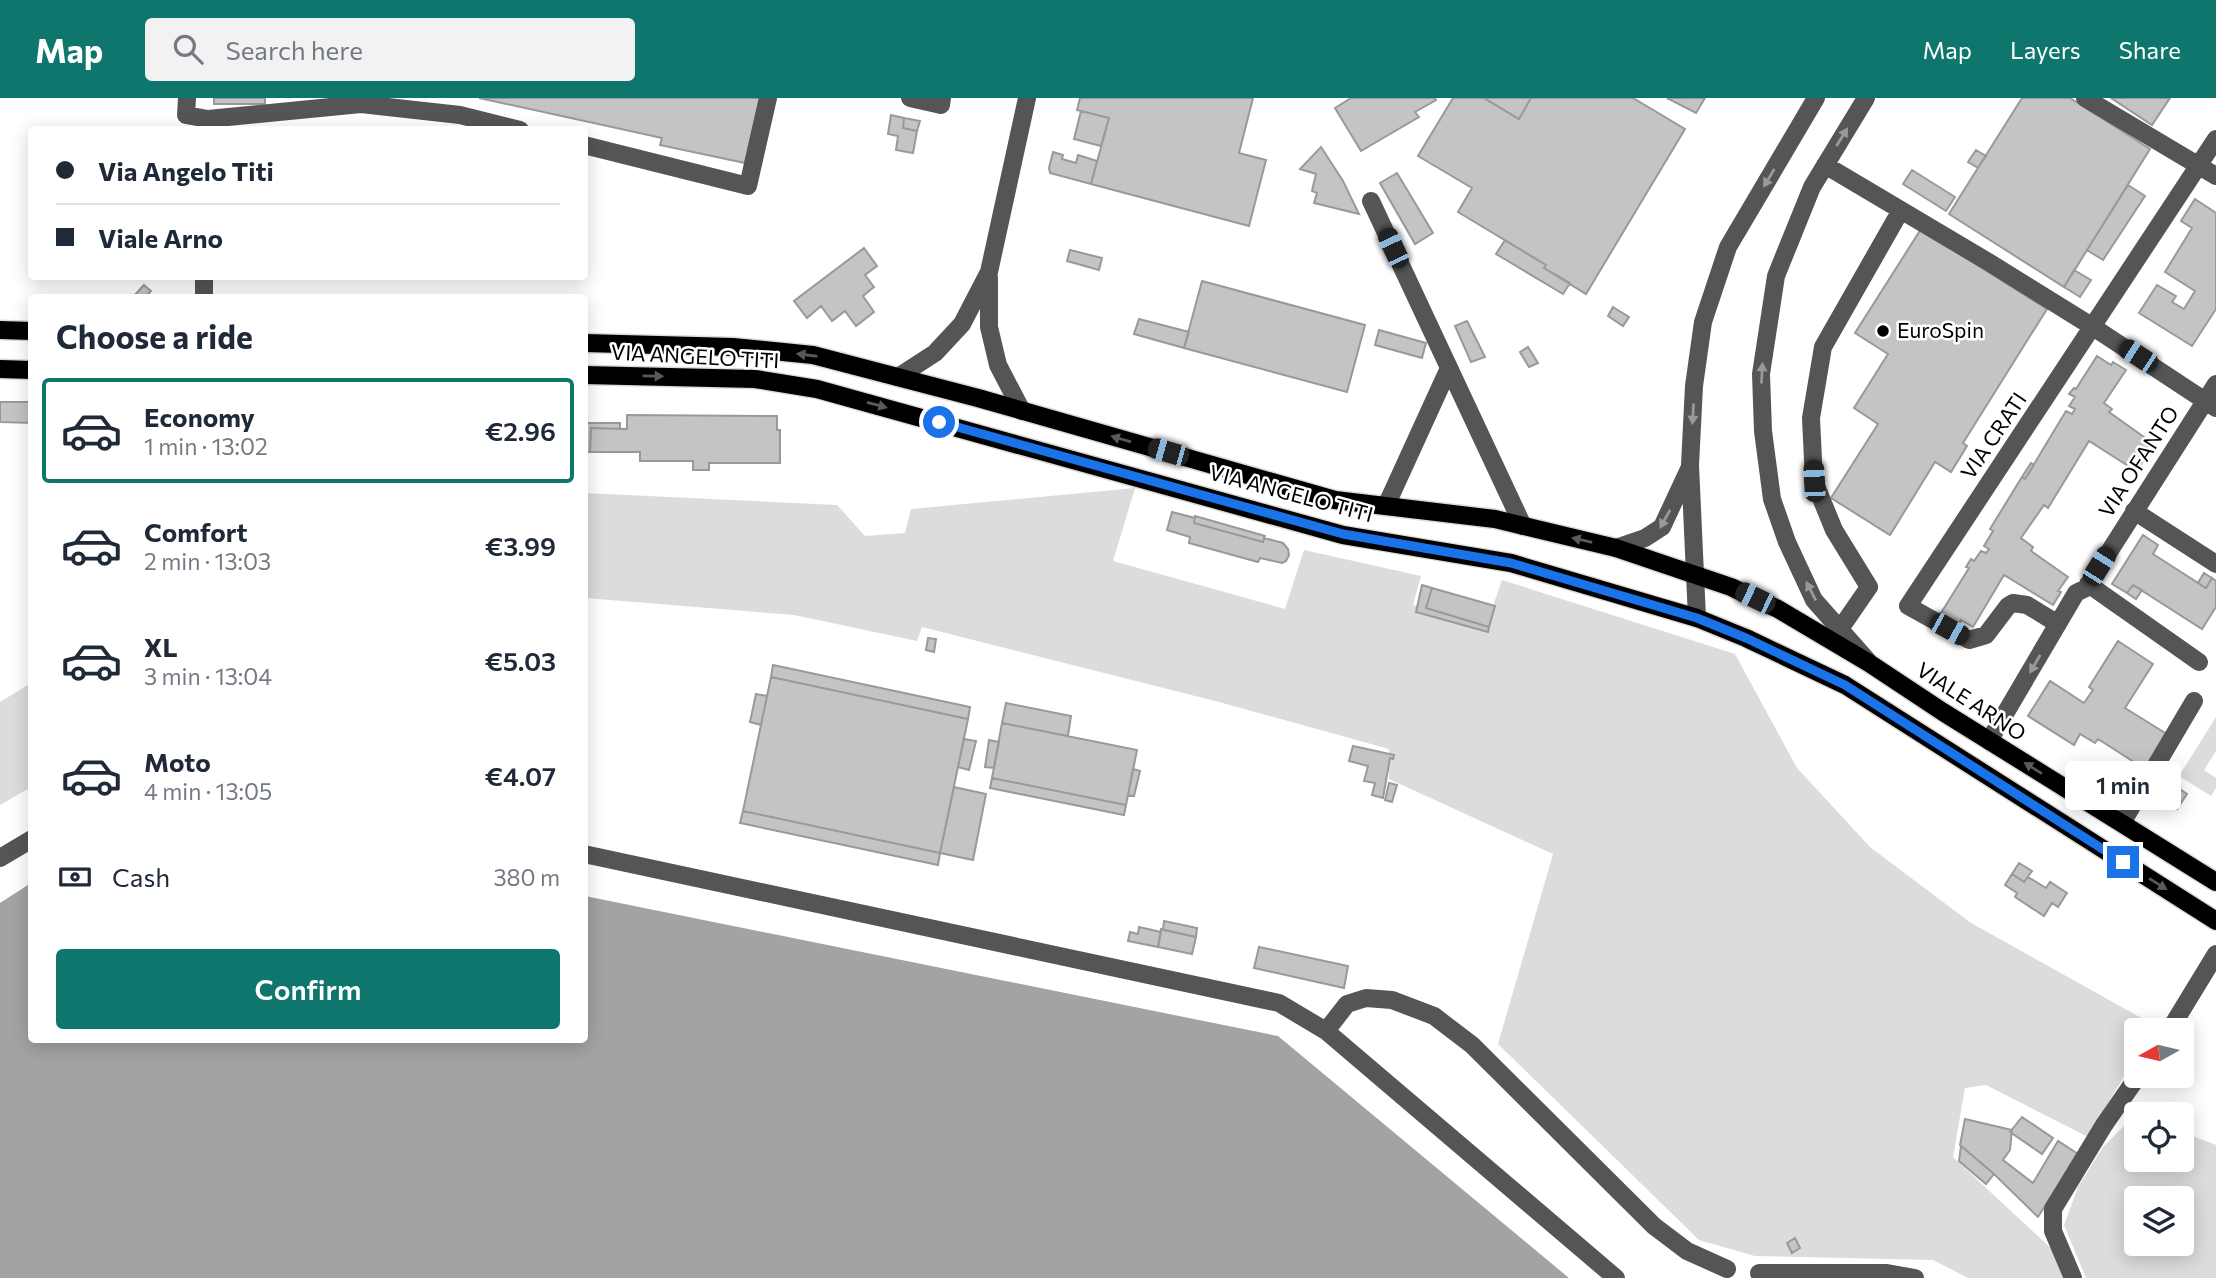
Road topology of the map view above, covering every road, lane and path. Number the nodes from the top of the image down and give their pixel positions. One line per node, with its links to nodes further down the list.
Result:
1 (187, 98): 10 (street)
2 (768, 98): 13 (street)
3 (910, 98): 4 (street)
4 (942, 98)
5 (1027, 98): 19 (street)
6 (1816, 98): 32 (street, one-way to 32)
7 (1867, 98): 14 (street, one-way to 7)
8 (2085, 98): 15 (street)
9 (314, 103): 10 (street); 11 (street)
10 (208, 124)
11 (504, 126)
12 (2216, 139): 15 (street, VIA CRATI)
13 (588, 146)
14 (1825, 165): 18 (street); 42 (street, one-way to 14)
15 (2199, 166): 16 (street); 20 (street, VIA CRATI)
16 (2216, 176)
17 (1371, 201): 24 (street)
18 (1901, 210): 20 (street); 42 (street)
19 (989, 272): 28 (street); 31 (street)
20 (2093, 327): 30 (street); 41 (street, VIA CRATI)
21 (0, 330): 22 (main road)
22 (28, 331)
23 (588, 343): 28 (main road, VIA ANGELO TITI, one-way to 23)
24 (1449, 368): 33 (street); 35 (street)
25 (0, 369): 26 (main road)
26 (28, 370)
27 (588, 375): 40 (main road, VIA ANGELO TITI, one-way to 40)
28 (898, 377): 31 (main road, VIA ANGELO TITI)
29 (2216, 384): 30 (street, VIA OFANTO)
30 (2211, 405): 34 (street, VIA OFANTO)
31 (1022, 411): 33 (main road, VIA ANGELO TITI, one-way to 31)
32 (1690, 465): 36 (street, one-way to 36); 38 (street)
33 (1386, 506): 35 (main road, VIA ANGELO TITI)
34 (2134, 511): 37 (street); 39 (street, VIA OFANTO)
35 (1523, 526): 36 (main road, VIA ANGELO TITI, one-way to 35)
36 (1616, 548): 38 (main road, VIA ANGELO TITI)
37 (2216, 564)
38 (1694, 574): 40 (street); 44 (main road, VIALE ARNO)
39 (2087, 586): 41 (street, VIA OFANTO); 43 (street)
40 (1697, 618): 52 (main road, one-way to 52)
41 (2058, 624): 46 (street, VIA OFANTO, one-way to 46)
42 (1840, 629): 44 (street)
43 (2199, 662)
44 (1869, 663): 46 (main road, VIALE ARNO)
45 (2194, 701): 47 (street)
46 (1989, 741): 47 (main road, VIALE ARNO, one-way to 46)
47 (2122, 823): 51 (main road, VIALE ARNO)
48 (28, 841): 50 (street)
49 (588, 855): 55 (street)
50 (0, 858)
51 (2216, 882)
52 (2216, 921)
53 (2216, 954): 54 (street)
54 (2177, 1018)
55 (1326, 1031): 57 (street); 59 (street)
56 (2130, 1088): 61 (street)
57 (1727, 1269)
58 (1759, 1273): 60 (street)
59 (1616, 1278)
60 (1915, 1278)
61 (2073, 1278)

